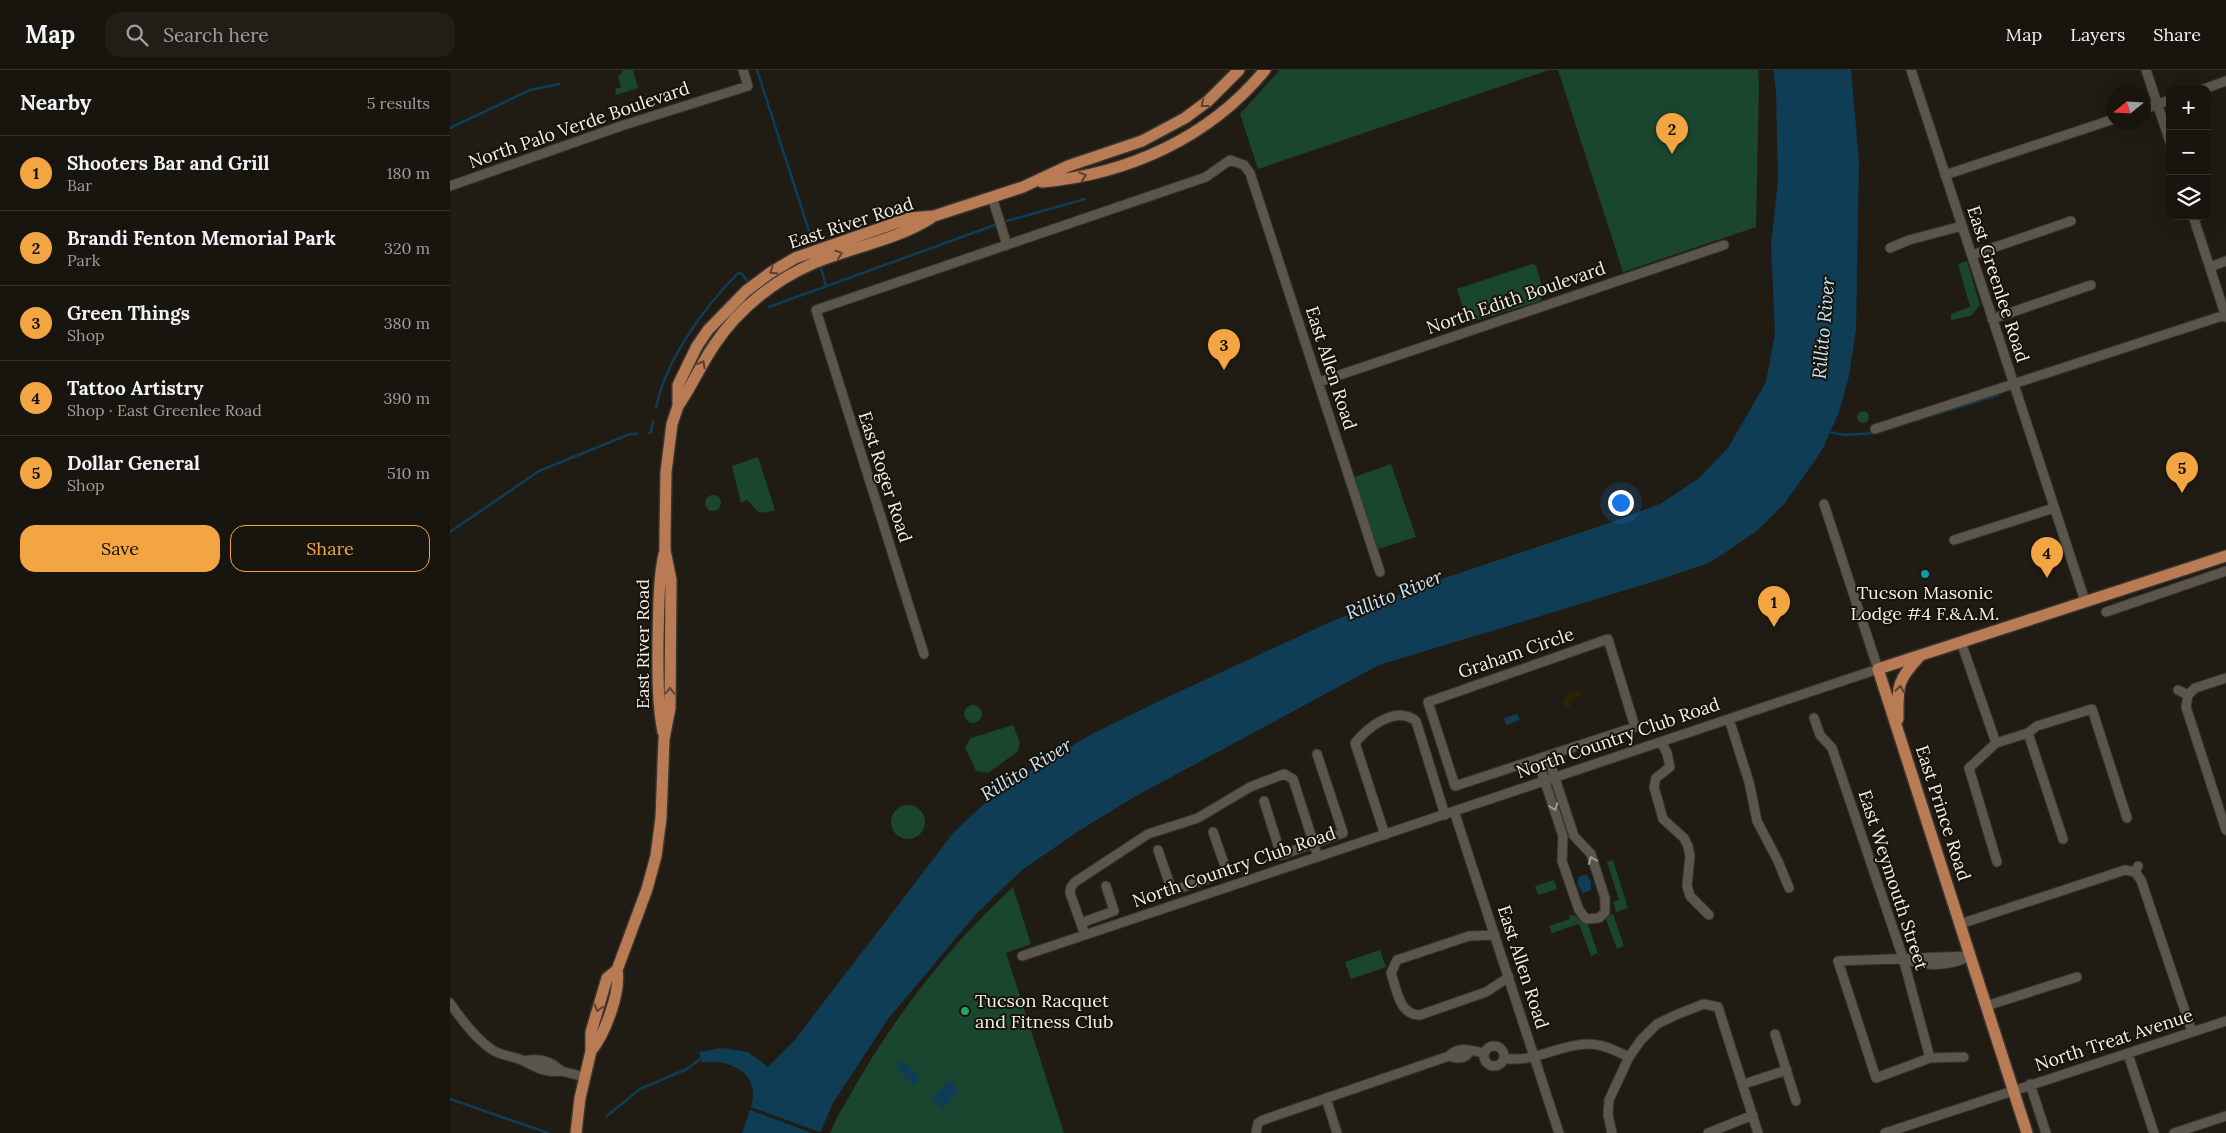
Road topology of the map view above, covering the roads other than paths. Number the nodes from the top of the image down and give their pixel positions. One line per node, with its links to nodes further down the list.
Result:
1 (743, 70): 15 (street, North Palo Verde Boulevard)
2 (1239, 70): 14 (main road, East River Road, one-way to 14)
3 (1264, 70): 14 (main road, East River Road, one-way to 3)
4 (1911, 70): 13 (street, East Greenlee Road)
5 (2146, 70): 9 (street)
6 (2226, 81): 7 (street)
7 (2211, 86)
8 (2166, 101): 9 (street)
9 (2157, 104): 10 (street); 12 (street)
10 (2151, 106)
11 (2106, 122): 13 (street)
12 (2166, 130)
13 (1945, 175): 19 (street, East Greenlee Road)
14 (1035, 183): 16 (main road, East River Road)
15 (450, 186)
16 (992, 197): 20 (street); 97 (main road, East River Road)
17 (2195, 220): 25 (street)
18 (2071, 221): 23 (street)
19 (1962, 226): 22 (street); 23 (street, East Greenlee Road)
20 (1008, 245): 29 (street, East Allen Road); 41 (street, East Roger Road)
21 (1724, 245): 29 (street, North Edith Boulevard)
22 (1890, 248)
23 (1972, 256): 28 (street, East Greenlee Road)
24 (2226, 261): 25 (street)
25 (2210, 267): 27 (street)
26 (2090, 285): 28 (street)
27 (2226, 316): 30 (street)
28 (1992, 319): 30 (street, East Greenlee Road)
29 (1319, 382): 37 (street, East Allen Road)
30 (2014, 385): 31 (street); 33 (street, East Greenlee Road)
31 (1875, 429)
32 (1824, 504): 43 (street, East Prince Road)
33 (2054, 508): 34 (street); 38 (street, East Greenlee Road)
34 (1954, 540)
35 (2226, 556): 38 (main road, North Country Club Road)
36 (2226, 571): 39 (street)
37 (1380, 572)
38 (2084, 601): 40 (main road, North Country Club Road)
39 (2106, 612)
40 (1961, 642): 42 (main road, North Country Club Road); 52 (street)
41 (924, 654)
42 (1920, 655): 43 (main road, North Country Club Road); 49 (main road, one-way to 42)
43 (1878, 669): 48 (street, North Country Club Road); 49 (main road, East Prince Road)
44 (2226, 678): 46 (street)
45 (2178, 690): 46 (street)
46 (2188, 695): 62 (street)
47 (1814, 718): 81 (street, East Weymouth Street)
48 (1729, 719): 51 (street, North Country Club Road); 72 (street)
49 (1898, 730): 76 (main road, East Prince Road)
50 (2028, 733): 52 (street); 61 (street); 65 (street)
51 (1661, 742): 56 (street, North Country Club Road); 74 (street)
52 (1996, 744): 69 (street)
53 (1317, 754): 66 (street)
54 (1548, 757): 55 (street, Graham Circle); 55 (street, Graham Circle); 56 (street)
55 (1538, 761): 57 (street)
56 (1555, 778): 57 (street, North Country Club Road); 57 (street, one-way to 56)
57 (1545, 781): 59 (street, North Country Club Road)
58 (1264, 801): 66 (street)
59 (1454, 811): 60 (street, North Country Club Road); 78 (street, East Allen Road)
60 (1445, 814): 64 (street, North Country Club Road); 64 (street)
61 (2127, 818)
62 (2226, 830)
63 (1213, 832): 70 (street)
64 (1385, 834): 68 (street, North Country Club Road)
65 (2063, 839)
66 (1314, 843): 68 (street); 75 (street)
67 (1158, 850): 70 (street)
68 (1318, 857): 73 (street, North Country Club Road)
69 (1997, 862)
70 (1197, 883): 73 (street)
71 (1106, 886): 75 (street)
72 (1789, 888)
73 (1201, 896): 77 (street, North Country Club Road)
74 (1709, 915)
75 (1081, 923): 77 (street)
76 (1960, 924): 80 (main road, East Prince Road); 87 (street)
77 (1085, 935): 79 (street, North Country Club Road)
78 (1495, 935): 82 (street, East Allen Road); 82 (street)
79 (1022, 956)
80 (1970, 956): 81 (street); 85 (main road, East Prince Road)
81 (1903, 958): 95 (street, East Weymouth Street); 95 (street)
82 (1509, 977): 91 (street, East Allen Road)
83 (2078, 977): 85 (street)
84 (450, 1003): 97 (street)
85 (1986, 1006): 100 (main road, East Prince Road)
86 (2226, 1021): 87 (street, North Treat Avenue)
87 (2192, 1032): 90 (street, North Treat Avenue)
88 (1775, 1034): 96 (street)
89 (1484, 1053): 94 (street); 94 (street); 101 (street)
90 (2128, 1054): 99 (street, North Treat Avenue); 115 (street)
91 (1534, 1056): 92 (street); 94 (street); 108 (street, East Allen Road)
92 (1629, 1057): 98 (street); 109 (street)
93 (1964, 1057): 95 (street)
94 (1504, 1058)
95 (1930, 1058)
96 (1787, 1070): 98 (street); 102 (street)
97 (585, 1077): 106 (main road, East River Road)
98 (1744, 1084): 103 (street)
99 (2030, 1084): 100 (street, North Treat Avenue); 114 (street)
100 (2013, 1090): 112 (street, North Treat Avenue); 113 (main road, East Prince Road)
101 (1326, 1098): 105 (street); 107 (street)
102 (1796, 1100)
103 (1753, 1115): 110 (street); 111 (street)
104 (2226, 1116): 116 (street)
105 (1256, 1131)
106 (576, 1133)
107 (1337, 1133)
108 (1559, 1133)
109 (1612, 1133)
110 (1708, 1133)
111 (1758, 1133)
112 (1885, 1133)
113 (2027, 1133)
114 (2046, 1133)
115 (2154, 1133)
116 (2174, 1133)

